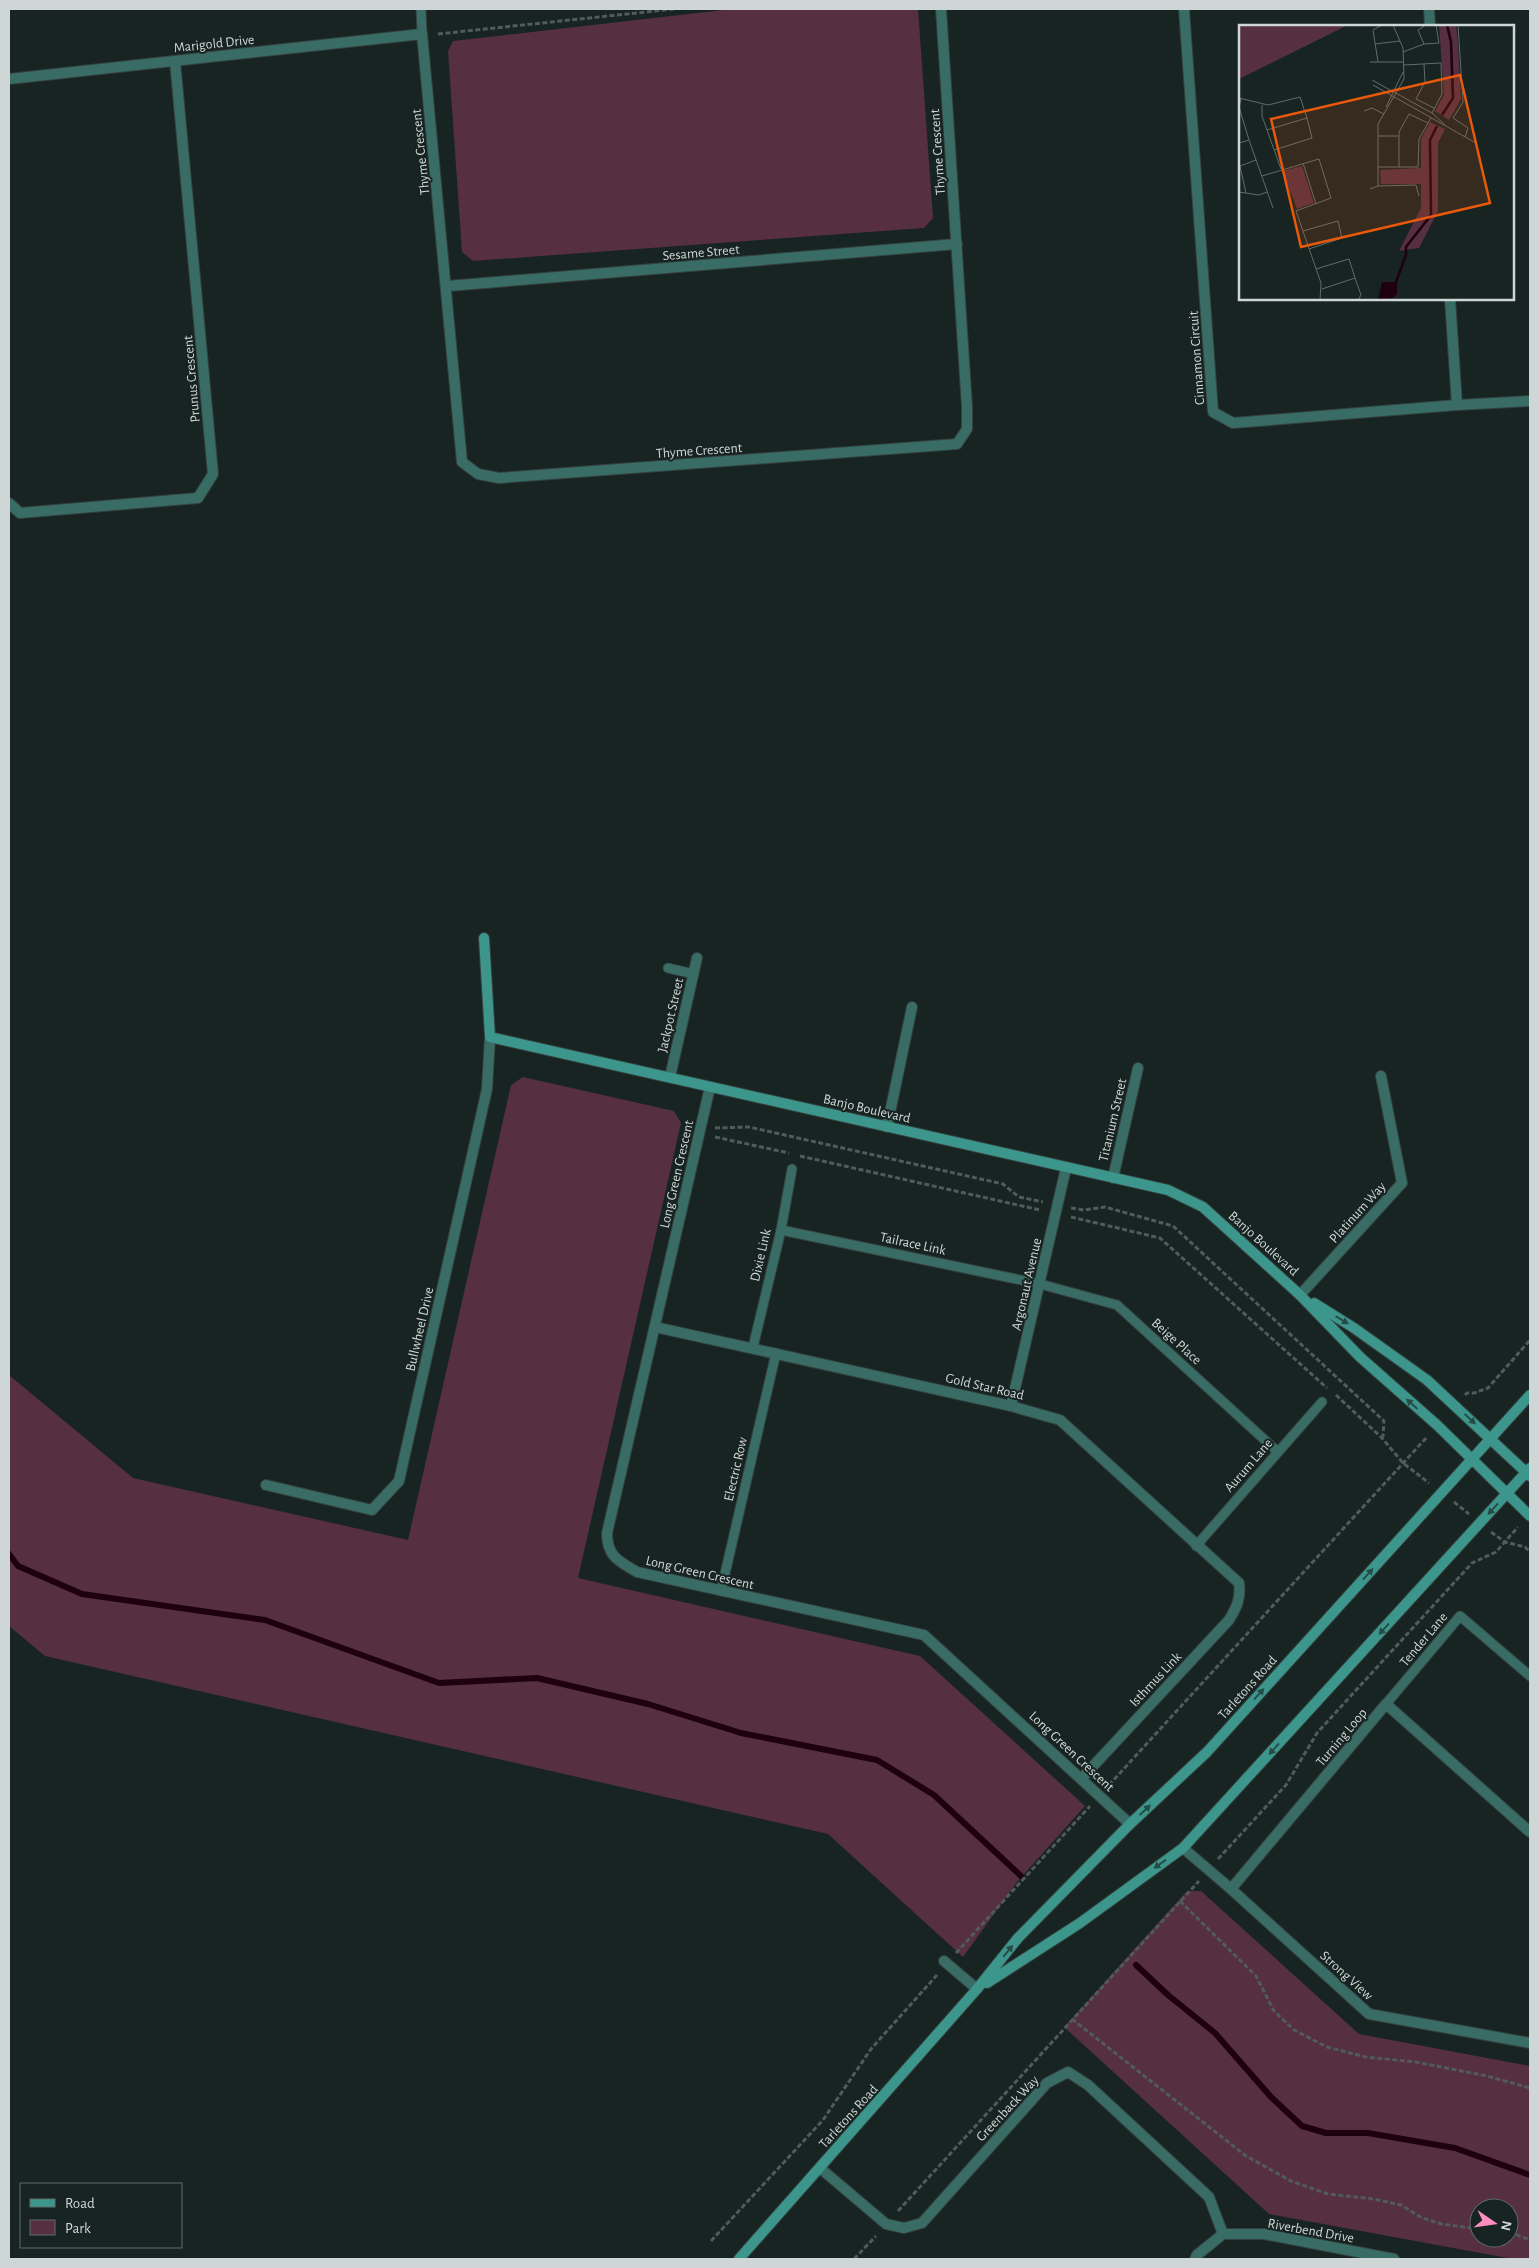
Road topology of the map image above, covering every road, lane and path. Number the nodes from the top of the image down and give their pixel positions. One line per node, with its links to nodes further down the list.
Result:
1 (422, 9): 7 (lane, Thyme Crescent)
2 (674, 9): 7 (path)
3 (941, 9): 10 (street, Thyme Crescent)
4 (1184, 9): 14 (street, Cinnamon Circuit)
5 (1429, 9): 6 (street)
6 (1430, 25)
7 (422, 34): 8 (street, Marigold Drive); 11 (street, Thyme Crescent)
8 (175, 62): 9 (street, Marigold Drive); 15 (street, Prunus Crescent)
9 (9, 79)
10 (957, 244): 11 (street, Sesame Street); 11 (street, Thyme Crescent)
11 (448, 286)
12 (1450, 300): 14 (street)
13 (1530, 401): 14 (street)
14 (1457, 405)
15 (9, 504)
16 (484, 938): 21 (street)
17 (697, 958): 19 (street, Jackpot Street)
18 (668, 968): 19 (lane)
19 (694, 974): 24 (street, Jackpot Street)
20 (912, 1007): 27 (street)
21 (490, 1037): 24 (street, Banjo Boulevard); 49 (street, Bullwheel Drive)
22 (1138, 1068): 30 (street, Titanium Street)
23 (1381, 1076): 34 (street, Platinum Way)
24 (670, 1077): 25 (street, Banjo Boulevard)
25 (710, 1087): 26 (street, Long Green Crescent); 27 (street, Banjo Boulevard)
26 (701, 1125): 31 (path); 35 (street, Long Green Crescent)
27 (887, 1127): 28 (street, Banjo Boulevard)
28 (1066, 1168): 30 (street, Banjo Boulevard); 31 (street, Argonaut Avenue)
29 (792, 1169): 32 (lane, Dixie Link)
30 (1113, 1178): 34 (street, Banjo Boulevard)
31 (1058, 1205): 33 (street, Argonaut Avenue); 44 (path)
32 (781, 1230): 33 (lane, Tailrace Link); 37 (lane, Dixie Link)
33 (1040, 1284): 42 (street, Argonaut Avenue); 46 (lane, Beige Place)
34 (1300, 1295): 41 (street, Banjo Boulevard, one-way to 41); 43 (street, Banjo Boulevard, one-way to 34)
35 (655, 1327): 37 (street, Gold Star Road); 55 (street, Long Green Crescent)
36 (1530, 1340): 41 (path)
37 (753, 1347): 38 (street, Gold Star Road)
38 (776, 1353): 42 (street, Gold Star Road); 55 (lane, Electric Row)
39 (1530, 1395): 45 (street, Tarletons Road)
40 (1322, 1402): 46 (lane, Aurum Lane)
41 (1455, 1405): 45 (street, Banjo Boulevard, one-way to 45)
42 (1011, 1406): 53 (street, Gold Star Road)
43 (1437, 1426): 47 (street, Banjo Boulevard); 60 (path)
44 (1382, 1438)
45 (1491, 1438): 47 (street, Tarletons Road); 48 (street, Banjo Boulevard)
46 (1278, 1452): 53 (lane, Aurum Lane)
47 (1473, 1459): 50 (street, Banjo Boulevard); 61 (street, Tarletons Road, one-way to 47)
48 (1529, 1472): 50 (street, Tarletons Road)
49 (266, 1485)
50 (1507, 1493): 51 (street, Banjo Boulevard); 63 (street, Tarletons Road, one-way to 63)
51 (1530, 1515): 52 (path)
52 (1505, 1542): 54 (path); 64 (path)
53 (1196, 1546): 56 (street, Gold Star Road)
54 (1530, 1552)
55 (721, 1591): 59 (street, Long Green Crescent)
56 (1240, 1595): 59 (street, Isthmus Link)
57 (1530, 1676): 58 (lane, Tender Lane)
58 (1386, 1704): 62 (street, Turning Loop); 65 (street, Turning Loop)
59 (1082, 1778): 60 (street, Long Green Crescent)
60 (1100, 1796): 61 (street, Long Green Crescent); 67 (path)
61 (1130, 1824): 68 (street, Tarletons Road, one-way to 61)
62 (1530, 1832)
63 (1182, 1848): 64 (street, Strong View); 68 (street, Tarletons Road, one-way to 68)
64 (1209, 1870): 65 (street, Strong View); 66 (path)
65 (1232, 1889): 70 (street, Strong View)
66 (1180, 1901): 69 (path); 71 (path)
67 (945, 1962): 68 (street); 76 (path)
68 (977, 1989): 72 (street, Tarletons Road)
69 (1072, 2019): 73 (path); 74 (path)
70 (1530, 2043)
71 (1530, 2088)
72 (820, 2168): 73 (street); 77 (street, Tarletons Road)
73 (886, 2224): 75 (street, Greenback Way); 78 (path)
74 (1469, 2228)
75 (1223, 2234): 79 (street); 80 (street, Riverbend Drive)
76 (710, 2241)
77 (739, 2259)
78 (854, 2259)
79 (1195, 2259)
80 (1394, 2259)

